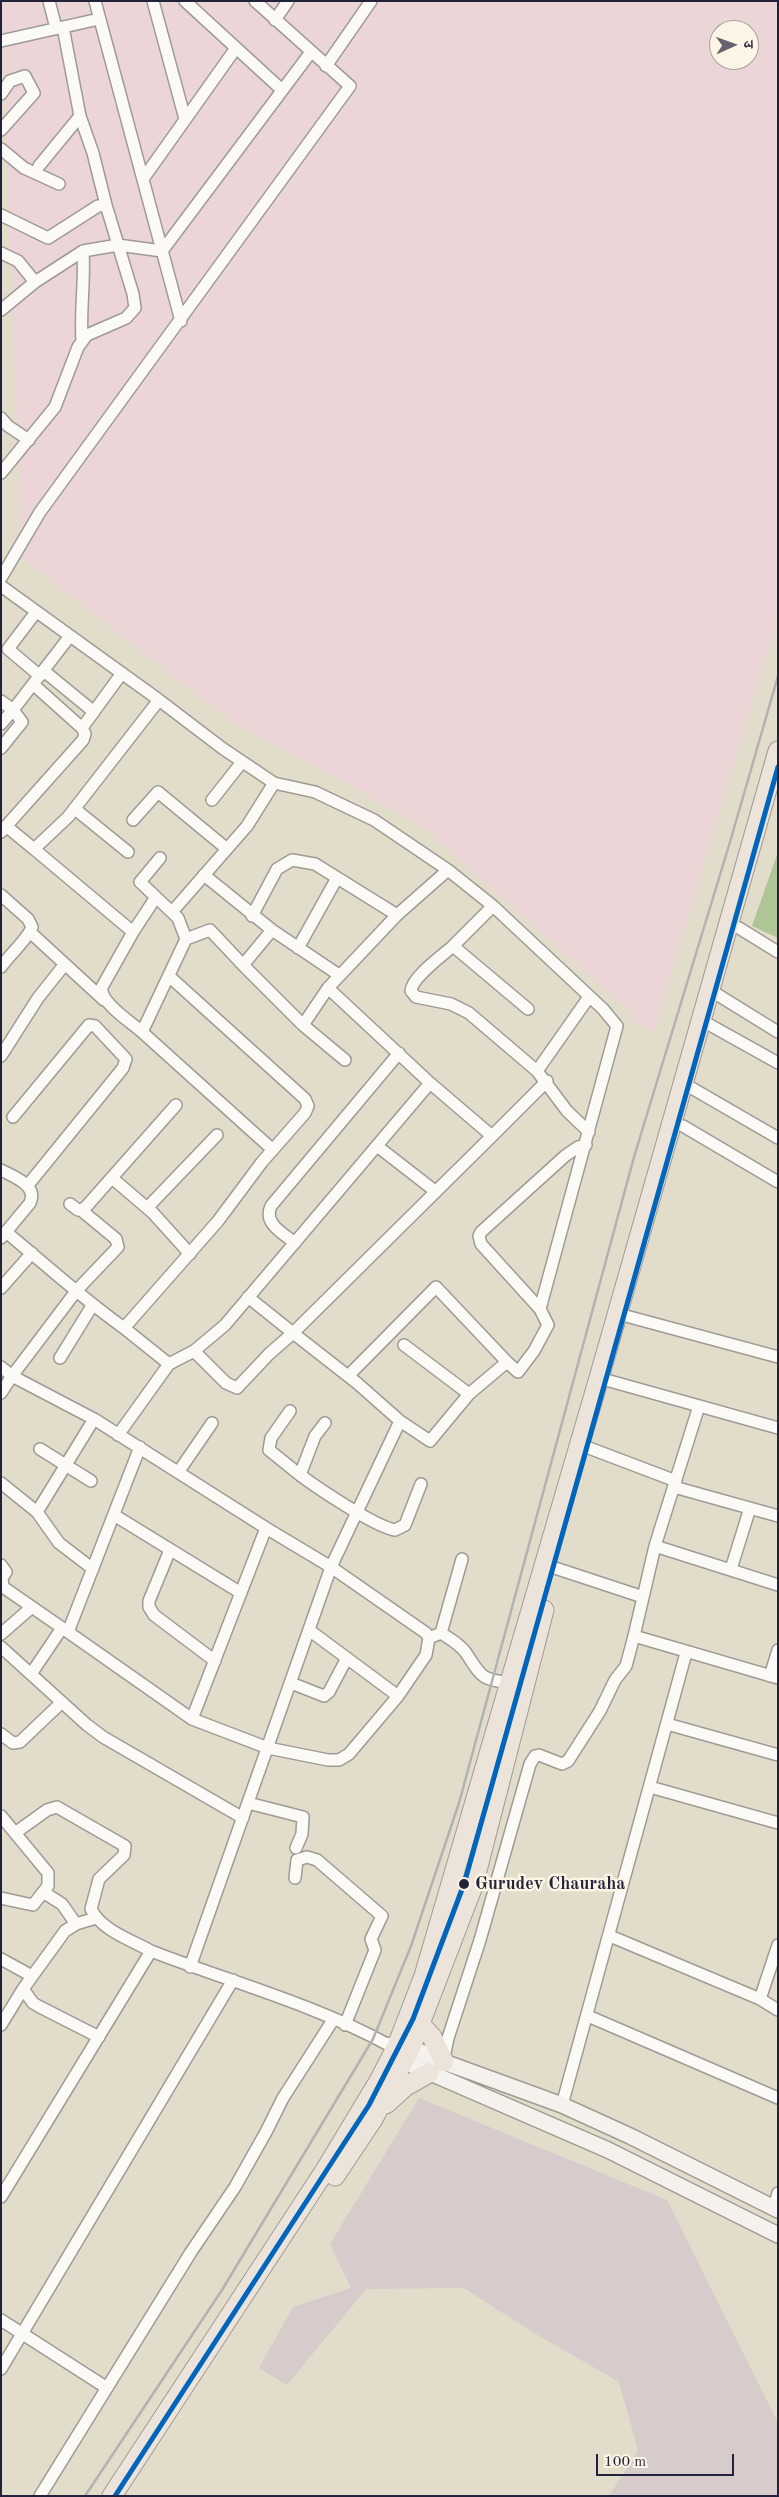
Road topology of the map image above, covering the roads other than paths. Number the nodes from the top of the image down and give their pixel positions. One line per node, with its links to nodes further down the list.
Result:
1 (49, 1): 10 (street)
2 (95, 1): 8 (street)
3 (153, 1): 18 (street)
4 (185, 1): 12 (street)
5 (255, 1): 9 (street)
6 (288, 1): 9 (street)
7 (371, 1): 14 (street)
8 (100, 18): 10 (street); 22 (street)
9 (275, 20): 13 (street)
10 (60, 28): 11 (street); 17 (street)
11 (1, 41)
12 (236, 48): 15 (street); 18 (street)
13 (311, 52): 14 (street); 15 (street)
14 (326, 66): 32 (street)
15 (282, 90): 28 (street)
16 (1, 94): 19 (street)
17 (80, 116): 21 (street); 24 (street)
18 (185, 119): 22 (street)
19 (1, 130)
20 (1, 149): 23 (street)
21 (39, 166)
22 (143, 180): 28 (street)
23 (59, 184)
24 (106, 206): 25 (street); 26 (street)
25 (1, 215)
26 (118, 244): 27 (street); 28 (street); 33 (street)
27 (83, 251): 30 (street); 33 (street)
28 (162, 251): 32 (street)
29 (1, 253): 30 (street)
30 (35, 282): 31 (street)
31 (1, 310)
32 (181, 321): 37 (street)
33 (82, 341): 35 (street)
34 (1, 418): 35 (street)
35 (29, 440): 36 (street)
36 (1, 473)
37 (1, 578)
38 (1, 586): 39 (street)
39 (36, 612): 40 (street); 42 (street)
40 (70, 636): 41 (street); 42 (street)
41 (122, 673): 43 (street); 46 (street)
42 (39, 678): 45 (street); 46 (street); 48 (street)
43 (159, 700): 51 (street); 55 (street)
44 (1, 701): 45 (street)
45 (13, 710): 47 (street); 49 (street)
46 (94, 712): 48 (street)
47 (1, 724)
48 (82, 728): 57 (street)
49 (1, 748)
50 (778, 751): 53 (highway)
51 (242, 762): 52 (street); 54 (street)
52 (274, 783): 59 (street); 62 (street)
53 (775, 790): 71 (highway); 85 (highway)
54 (212, 800)
55 (75, 809): 58 (street); 60 (street)
56 (132, 820): 59 (street)
57 (4, 829): 58 (street)
58 (34, 849): 74 (street)
59 (227, 849): 63 (street)
60 (128, 852)
61 (160, 858): 66 (street)
62 (448, 870): 67 (street); 69 (street)
63 (204, 875): 68 (street); 70 (street)
64 (337, 878): 69 (street); 70 (street); 77 (street)
65 (1, 895): 73 (street)
66 (156, 897): 68 (street); 74 (street)
67 (493, 906): 76 (street); 86 (street)
68 (172, 912): 75 (street)
69 (397, 915): 82 (street)
70 (252, 916): 72 (street)
71 (739, 928): 78 (street); 85 (highway)
72 (272, 930): 77 (street); 80 (street)
73 (30, 932): 79 (street); 81 (street)
74 (133, 932): 87 (street)
75 (186, 939): 80 (street); 83 (street)
76 (453, 946): 88 (street); 97 (street)
77 (298, 948): 82 (street)
78 (778, 952)
79 (65, 964): 87 (street); 94 (street)
80 (243, 965): 90 (street)
81 (1, 967)
82 (339, 975): 84 (street)
83 (170, 976): 91 (street); 110 (street)
84 (328, 988): 90 (street); 93 (street)
85 (714, 993): 89 (highway); 92 (street)
86 (589, 997): 97 (street); 104 (street)
87 (105, 1001): 91 (street)
88 (528, 1009)
89 (706, 1022): 96 (street); 100 (highway)
90 (303, 1025): 95 (street)
91 (142, 1032): 110 (street)
92 (778, 1032)
93 (399, 1053): 99 (street); 120 (street)
94 (1, 1056)
95 (345, 1060)
96 (778, 1063)
97 (537, 1071): 98 (street)
98 (547, 1081): 104 (street); 106 (street)
99 (430, 1082): 106 (street); 109 (street)
100 (689, 1086): 103 (highway); 107 (street); 140 (highway)
101 (176, 1105): 112 (street)
102 (13, 1117): 114 (street)
103 (683, 1126): 113 (street); 128 (highway)
104 (589, 1132): 108 (street)
105 (216, 1135): 117 (street)
106 (492, 1136): 115 (street)
107 (778, 1138)
108 (586, 1145): 127 (street); 127 (street)
109 (377, 1146): 115 (street); 120 (street)
110 (273, 1150): 122 (street)
111 (1, 1170): 114 (street)
112 (112, 1178): 117 (street); 118 (street)
113 (778, 1182)
114 (28, 1185): 119 (street)
115 (435, 1191): 130 (street)
116 (70, 1204): 118 (street)
117 (147, 1208): 122 (street)
118 (81, 1210): 124 (street)
119 (4, 1235): 121 (street)
120 (295, 1243): 125 (street)
121 (32, 1253): 123 (street); 124 (street)
122 (190, 1254): 129 (street)
123 (1, 1288)
124 (77, 1290): 126 (street); 138 (street)
125 (248, 1297): 130 (street); 132 (street)
126 (92, 1306): 129 (street); 134 (street)
127 (540, 1309): 135 (street)
128 (626, 1316): 133 (street); 140 (highway)
129 (124, 1328): 136 (street)
130 (293, 1334): 132 (street); 139 (street)
131 (404, 1346): 142 (street)
132 (194, 1351): 136 (street)
133 (778, 1357)
134 (60, 1358)
135 (507, 1362): 139 (street); 142 (street)
136 (169, 1364): 150 (street)
137 (1, 1367): 138 (street)
138 (12, 1376): 141 (street); 145 (street)
139 (348, 1376): 146 (street)
140 (603, 1380): 143 (street); 152 (highway); 194 (highway)
141 (1, 1393)
142 (469, 1394): 146 (street)
143 (699, 1406): 149 (street); 160 (street)
144 (290, 1411): 156 (street)
145 (94, 1418): 150 (street); 154 (street)
146 (400, 1421): 163 (street)
147 (212, 1423): 155 (street)
148 (325, 1423): 156 (street)
149 (778, 1428)
150 (118, 1435): 151 (street)
151 (140, 1447): 155 (street); 164 (street)
152 (588, 1448): 160 (street); 172 (highway)
153 (40, 1449): 154 (street)
154 (66, 1466): 157 (street); 162 (street)
155 (179, 1471): 166 (street)
156 (300, 1475): 163 (street)
157 (91, 1481)
158 (1, 1483): 162 (street)
159 (421, 1484): 163 (street)
160 (675, 1484): 161 (street); 167 (street)
161 (750, 1508): 165 (street); 174 (street)
162 (36, 1512): 173 (street)
163 (358, 1512): 171 (street)
164 (114, 1515): 168 (street); 173 (street)
165 (778, 1516)
166 (266, 1528): 171 (street); 177 (street)
167 (655, 1546): 174 (street); 178 (street)
168 (170, 1550): 177 (street); 190 (street)
169 (462, 1559): 182 (street)
170 (1, 1565): 175 (street)
171 (331, 1567): 181 (street); 185 (street)
172 (555, 1568): 178 (street); 203 (highway)
173 (93, 1569): 180 (street)
174 (731, 1569): 176 (street)
175 (1, 1578): 179 (street)
176 (778, 1585)
177 (241, 1593): 190 (street)
178 (643, 1597): 184 (street)
179 (32, 1607): 180 (street); 183 (street)
180 (65, 1630): 191 (street); 197 (street)
181 (309, 1630): 189 (street); 193 (street)
182 (441, 1633): 185 (street); 194 (street)
183 (1, 1634)
184 (634, 1636): 188 (street); 204 (street)
185 (429, 1638): 195 (street)
186 (1, 1647): 191 (street)
187 (778, 1650): 192 (street)
188 (686, 1653): 192 (street); 198 (street)
189 (347, 1658): 193 (street); 195 (street)
190 (215, 1661): 197 (street)
191 (30, 1674): 196 (street)
192 (774, 1677)
193 (290, 1683): 200 (street)
194 (510, 1683): 203 (highway)
195 (398, 1696): 200 (street)
196 (62, 1702): 199 (street); 207 (street)
197 (192, 1719): 200 (street)
198 (667, 1724): 201 (street); 202 (street)
199 (1, 1734)
200 (268, 1748): 205 (street)
201 (778, 1755)
202 (650, 1787): 208 (street); 216 (street)
203 (488, 1788): 204 (street); 228 (highway); 232 (highway)
204 (520, 1798): 233 (street)
205 (248, 1803): 207 (street); 210 (street)
206 (1, 1816): 209 (street)
207 (243, 1818): 220 (street)
208 (778, 1823)
209 (15, 1833): 212 (street); 214 (street)
210 (296, 1848)
211 (295, 1878): 230 (street)
212 (43, 1892): 213 (street); 215 (street)
213 (1, 1898)
214 (96, 1918): 215 (street); 218 (street)
215 (76, 1924): 221 (street)
216 (610, 1936): 224 (street); 226 (street)
217 (778, 1945): 224 (street)
218 (151, 1951): 220 (street); 231 (street)
219 (1, 1959): 221 (street)
220 (190, 1967): 222 (street)
221 (32, 1976): 223 (street)
222 (233, 1980): 227 (street); 243 (street)
223 (23, 1989): 229 (street); 231 (street)
224 (760, 1999): 225 (street)
225 (778, 2010)
226 (588, 2016): 234 (street); 235 (street)
227 (333, 2020): 230 (street); 246 (street)
228 (420, 2024): 232 (highway); 233 (highway)
229 (1, 2025)
230 (345, 2025): 232 (street)
231 (99, 2037): 238 (street)
232 (398, 2050): 233 (main road); 236 (highway); 241 (highway)
233 (436, 2068): 235 (main road); 236 (highway); 240 (main road)
234 (778, 2098)
235 (562, 2105): 239 (main road)
236 (373, 2119): 241 (highway)
237 (778, 2193): 239 (street)
238 (1, 2197)
239 (776, 2209)
240 (778, 2235)
241 (249, 2295): 245 (highway)
242 (1, 2320): 243 (street)
243 (24, 2334): 244 (street); 246 (street)
244 (1, 2369)
245 (200, 2371): 248 (highway); 249 (highway)
246 (107, 2388): 247 (street)
247 (40, 2496)
248 (112, 2496)
249 (127, 2496)

